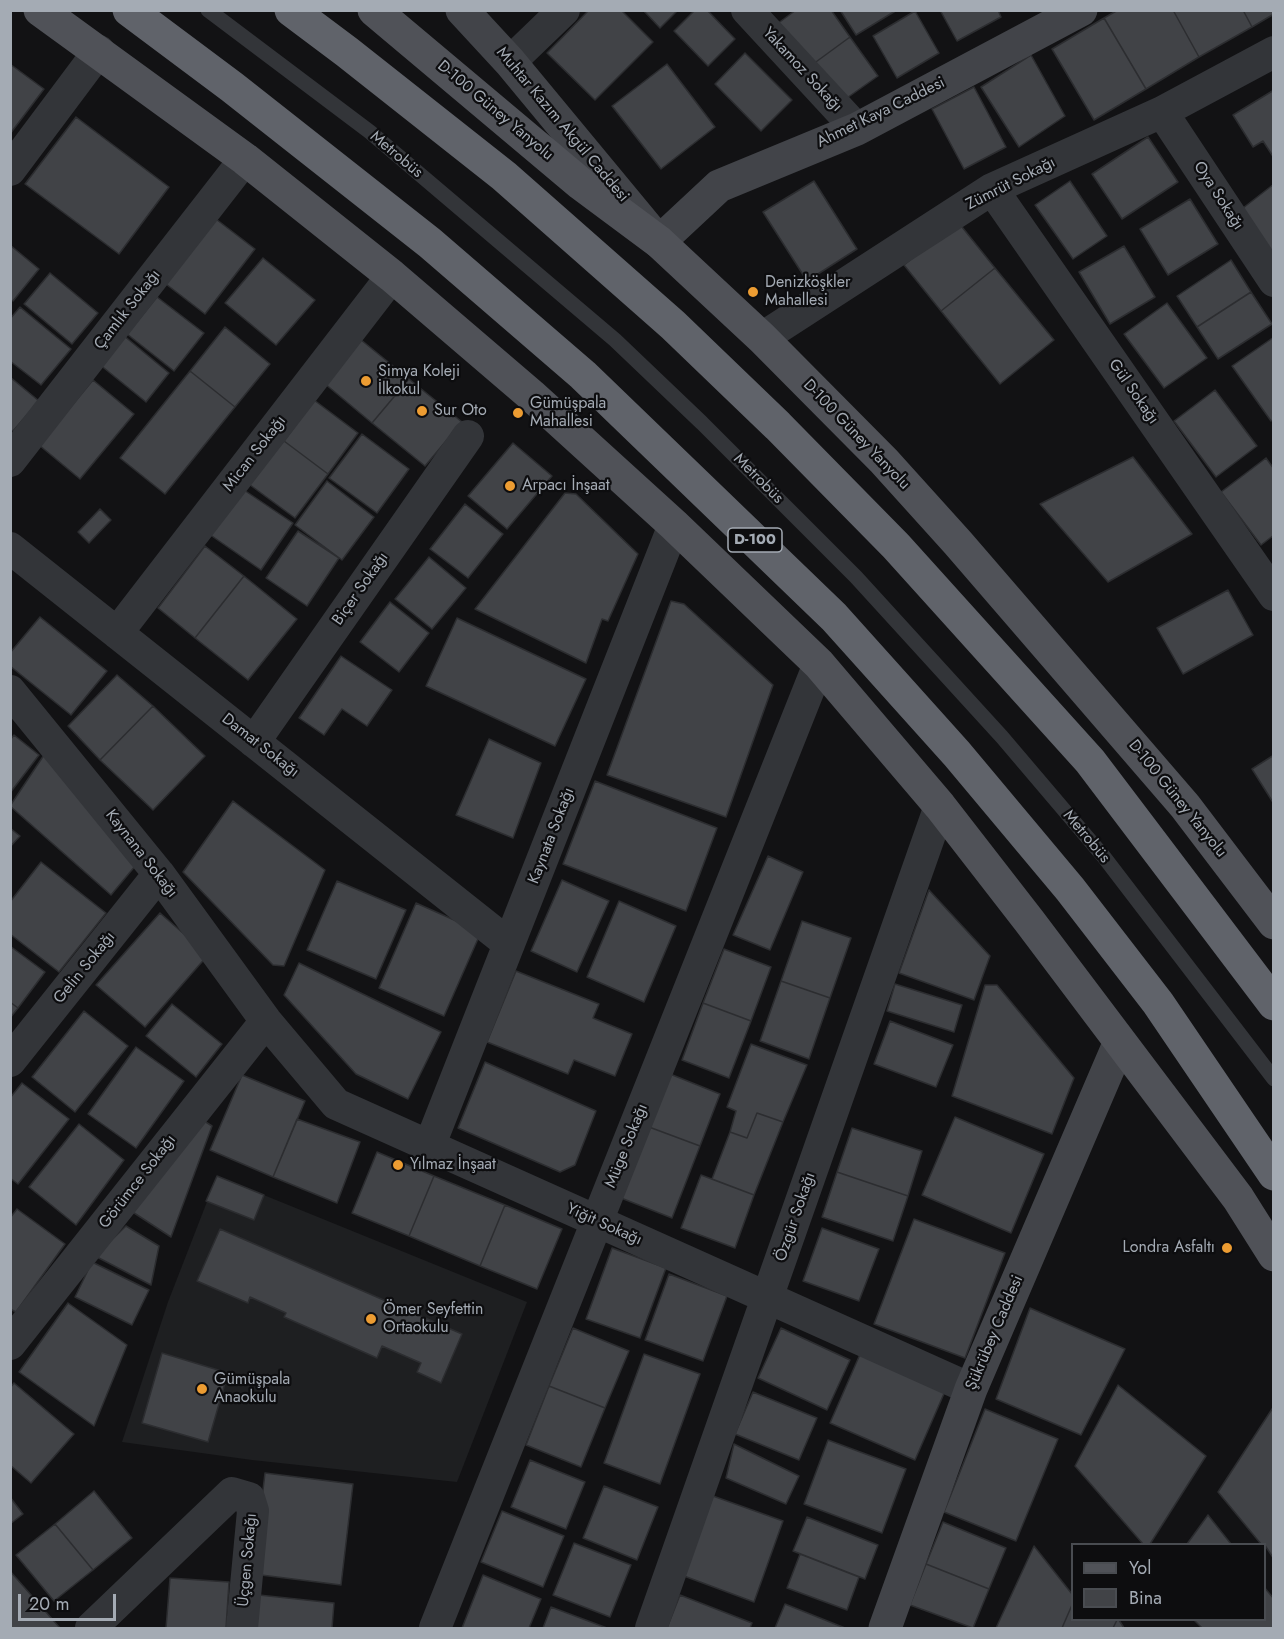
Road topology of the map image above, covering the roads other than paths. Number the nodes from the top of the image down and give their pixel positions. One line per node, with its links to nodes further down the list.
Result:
1 (40, 10): 11 (main road)
2 (129, 10): 45 (highway, D-100)
3 (208, 10): 39 (lane, Metrobüs)
4 (291, 10): 12 (highway)
5 (314, 10): 12 (highway)
6 (374, 10): 20 (main road, D-100 Güney Yanyolu)
7 (462, 10): 14 (street, Muhtar Kazım Akgül Caddesi)
8 (564, 10): 14 (street)
9 (1081, 10): 16 (street, Ahmet Kaya Caddesi)
10 (763, 15): 16 (street, Yakamoz Sokağı)
11 (99, 51): 17 (main road); 18 (street)
12 (347, 52): 37 (highway)
13 (1274, 52): 15 (street, Zümrüt Sokağı)
14 (510, 62): 20 (street, Muhtar Kazım Akgül Caddesi)
15 (1162, 112): 19 (street, Zümrüt Sokağı); 22 (street, Oya Sokağı)
16 (857, 129): 20 (street, Ahmet Kaya Caddesi)
17 (245, 159): 21 (main road); 25 (street, Çamlık Sokağı)
18 (10, 170)
19 (992, 189): 23 (street, Zümrüt Sokağı); 28 (street, Gül Sokağı)
20 (659, 243): 23 (main road, D-100 Güney Yanyolu)
21 (392, 276): 26 (main road); 29 (street, Mican Sokağı)
22 (1274, 281)
23 (762, 338): 35 (main road, D-100 Güney Yanyolu)
24 (468, 436): 32 (street, Biçer Sokağı)
25 (10, 461)
26 (674, 525): 30 (main road); 36 (street, Kaynata Sokağı)
27 (10, 548): 29 (street, Damat Sokağı)
28 (1274, 595)
29 (117, 633): 32 (street, Damat Sokağı)
30 (819, 664): 33 (main road); 46 (street, Müge Sokağı)
31 (10, 691): 34 (street, Kaynana Sokağı)
32 (254, 742): 36 (street, Damat Sokağı)
33 (940, 806): 40 (main road); 48 (street, Özgür Sokağı)
34 (159, 874): 38 (street, Kaynana Sokağı); 41 (street, Gelin Sokağı)
35 (1274, 923)
36 (510, 944): 44 (street, Kaynata Sokağı)
37 (1274, 1004)
38 (266, 1021): 44 (street, Yiğit Sokağı); 49 (street, Görümce Sokağı)
39 (1233, 1023): 42 (lane, Metrobüs); 43 (lane, Metrobüs)
40 (1119, 1044): 47 (main road); 50 (street, Şükrübey Caddesi)
41 (10, 1061)
42 (1274, 1079)
43 (1274, 1090)
44 (429, 1147): 46 (street, Yiğit Sokağı)
45 (1274, 1174)
46 (597, 1222): 48 (street, Yiğit Sokağı); 53 (street, Müge Sokağı)
47 (1274, 1255)
48 (767, 1299): 50 (street, Yiğit Sokağı); 54 (street, Özgür Sokağı)
49 (10, 1344)
50 (971, 1389): 55 (street, Şükrübey Caddesi)
51 (91, 1629): 52 (street, Üçgen Sokağı)
52 (242, 1629)
53 (435, 1629)
54 (651, 1629)
55 (885, 1629)

